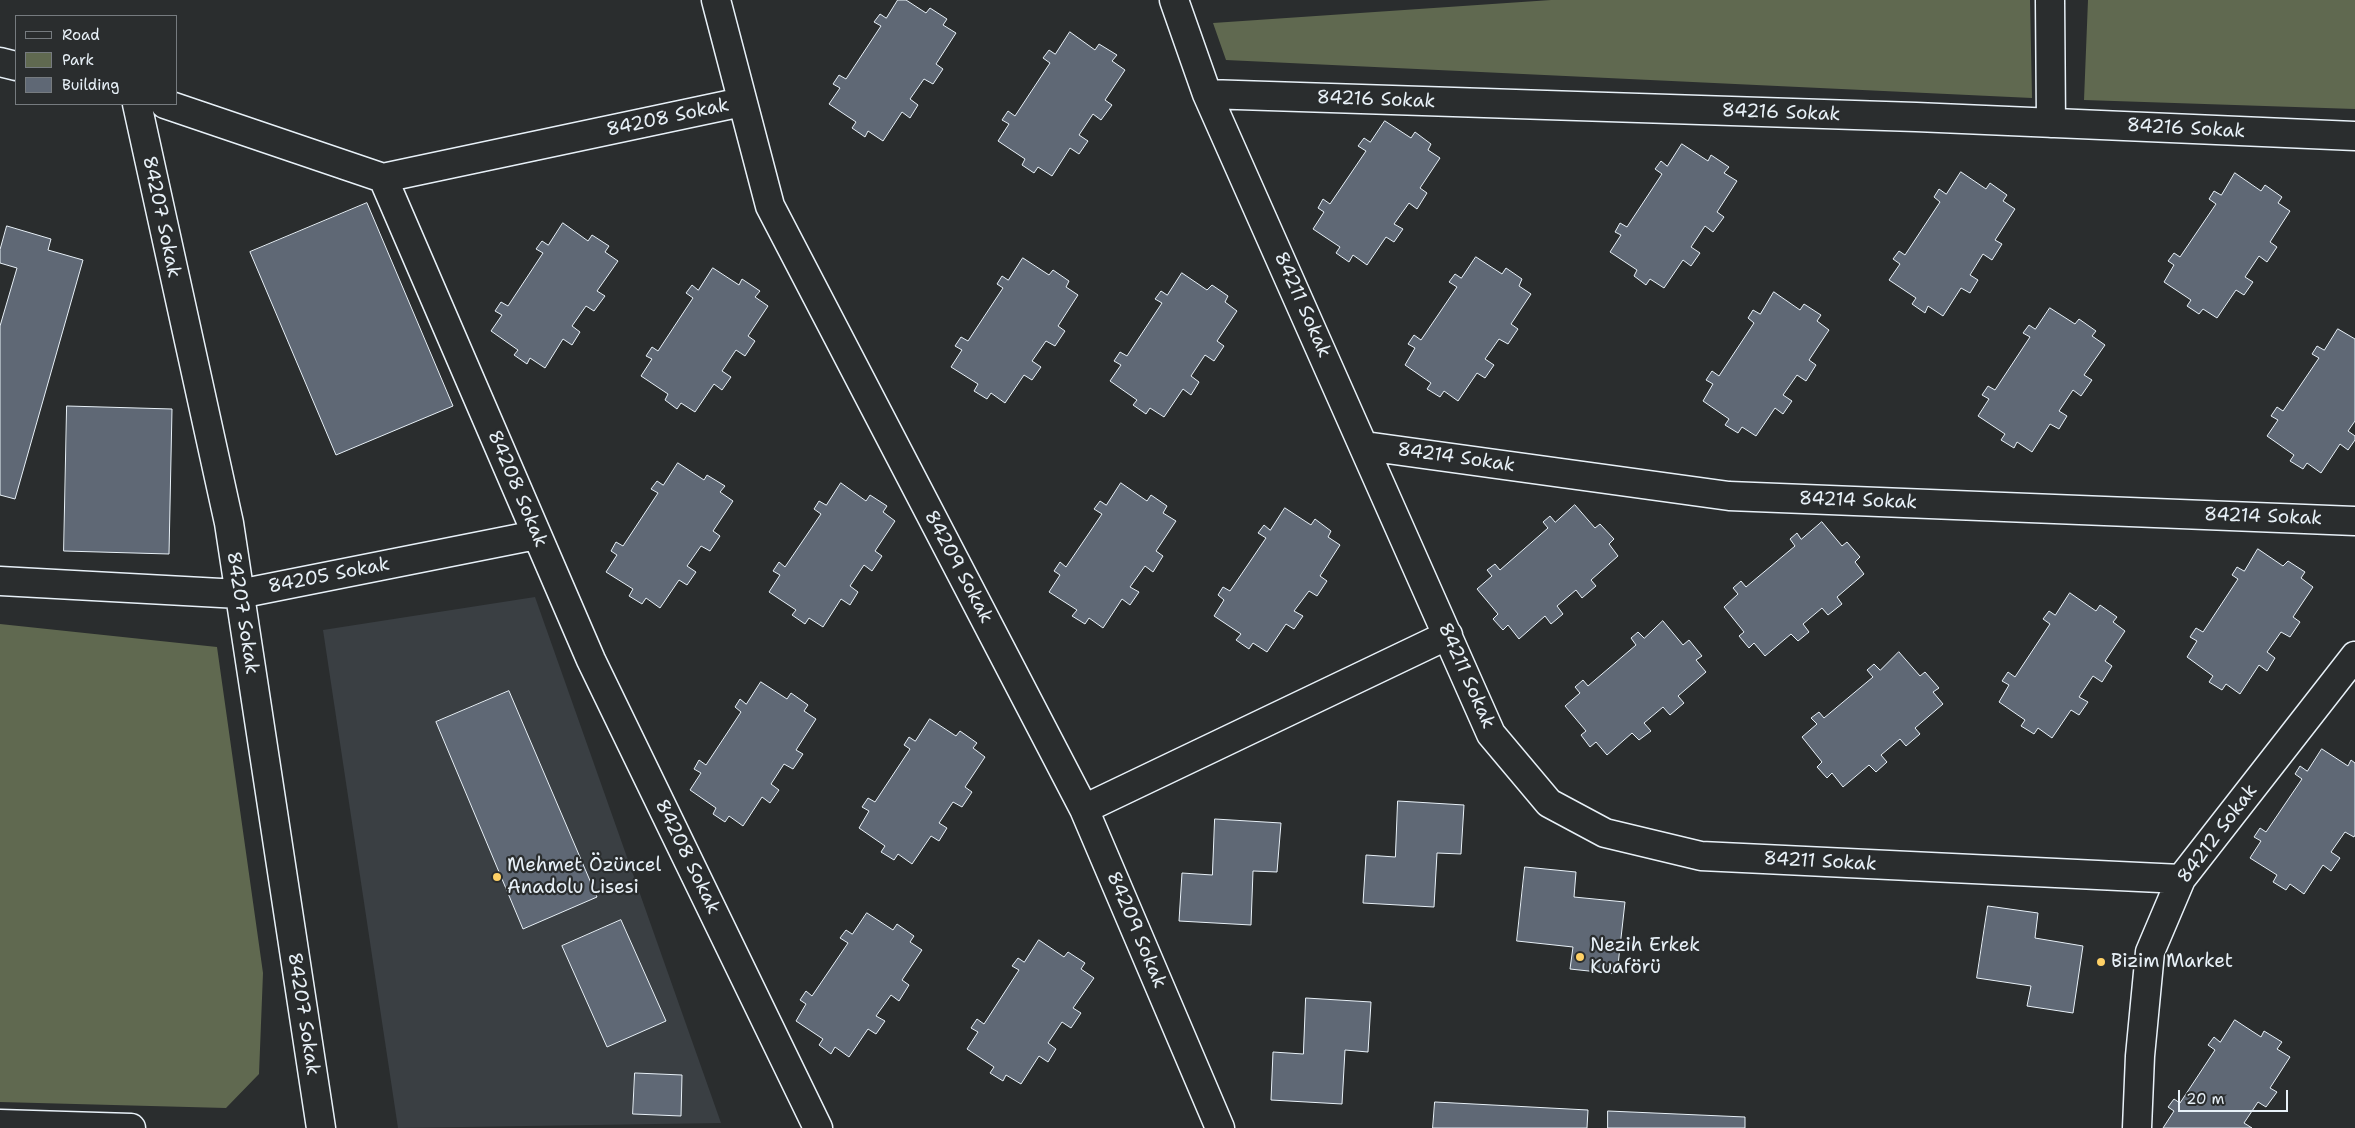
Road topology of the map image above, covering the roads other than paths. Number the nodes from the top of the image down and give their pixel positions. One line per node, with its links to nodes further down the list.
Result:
1 (716, 0): 7 (street, 84209 Sokak)
2 (1174, 0): 6 (street, 84211 Sokak)
3 (2050, 0): 10 (street)
4 (0, 62): 5 (street)
5 (15, 66)
6 (1207, 94): 10 (street, 84216 Sokak); 13 (street, 84211 Sokak)
7 (742, 102): 12 (street, 84208 Sokak); 20 (street, 84209 Sokak)
8 (136, 105): 17 (street, 84207 Sokak)
9 (168, 105): 12 (street)
10 (2050, 123): 11 (street, 84216 Sokak)
11 (2355, 136)
12 (383, 178): 15 (street, 84208 Sokak)
13 (1364, 446): 14 (street, 84214 Sokak); 18 (street, 84211 Sokak)
14 (2355, 521)
15 (536, 535): 17 (street, 84205 Sokak); 25 (street, 84208 Sokak)
16 (0, 581): 17 (street, 84205 Sokak)
17 (239, 594): 24 (street, 84207 Sokak)
18 (1448, 635): 20 (street); 21 (street, 84211 Sokak)
19 (2355, 656): 21 (street, 84212 Sokak)
20 (1084, 809): 26 (street, 84209 Sokak)
21 (2181, 879): 27 (street, 84212 Sokak)
22 (0, 1124): 23 (street)
23 (131, 1128)
24 (321, 1128)
25 (818, 1128)
26 (1220, 1128)
27 (2137, 1128)

